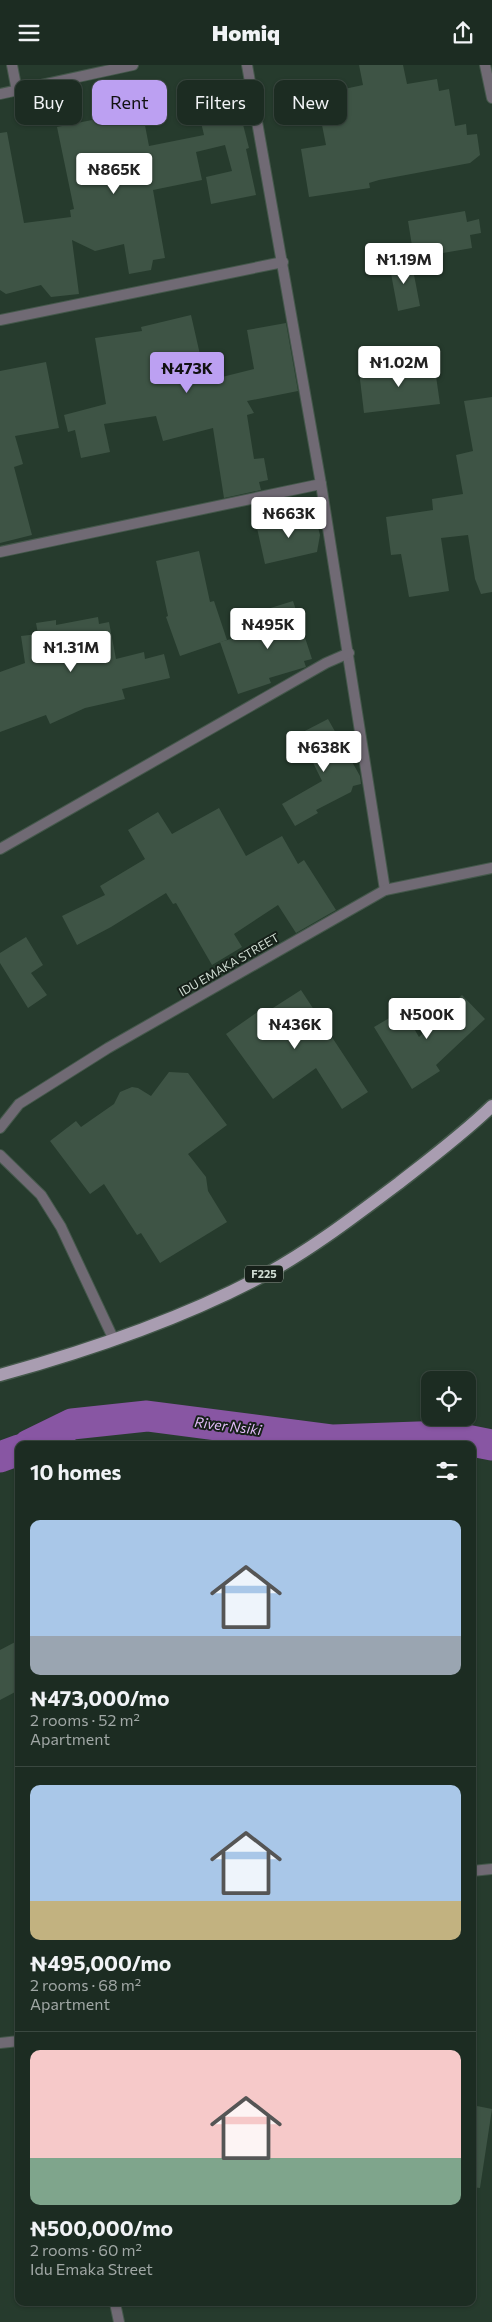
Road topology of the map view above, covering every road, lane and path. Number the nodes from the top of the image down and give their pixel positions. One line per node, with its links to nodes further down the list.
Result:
1 (12, 65): 6 (street)
2 (133, 65): 5 (street)
3 (247, 65): 10 (street)
4 (485, 65): 9 (street)
5 (66, 80)
6 (15, 81)
7 (15, 91): 8 (street)
8 (0, 94)
9 (492, 98)
10 (283, 262): 11 (street); 12 (street)
11 (0, 320)
12 (321, 484): 13 (street); 14 (street)
13 (0, 552)
14 (349, 653): 15 (street); 17 (street)
15 (0, 849)
16 (492, 868): 17 (street, IDU EMAKA STREET)
17 (385, 889): 19 (street, IDU EMAKA STREET)
18 (492, 1106): 21 (main road, F225)
19 (0, 1128)
20 (0, 1155): 21 (street)
21 (114, 1341): 22 (main road, F225)
22 (0, 1375)
23 (492, 1869): 24 (street)
24 (476, 1871)
25 (15, 2041): 26 (street)
26 (0, 2043)
27 (116, 2306): 28 (street)
28 (119, 2322)

